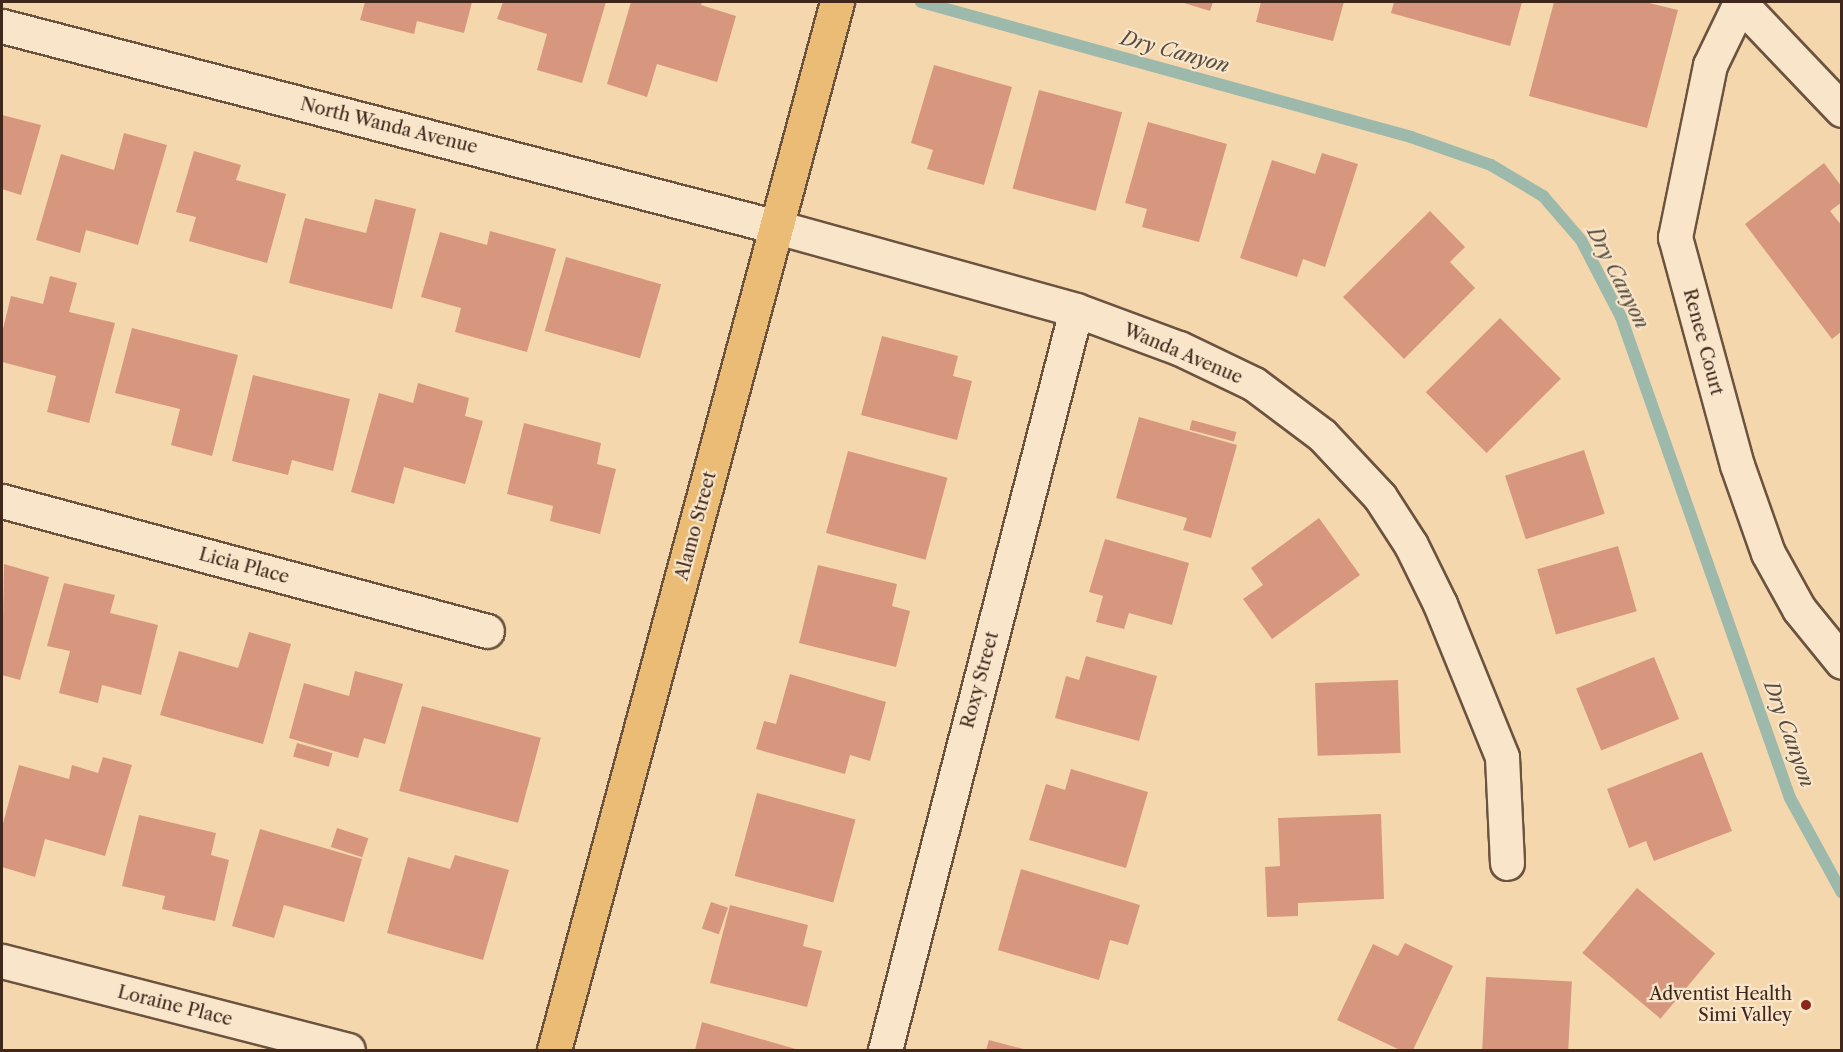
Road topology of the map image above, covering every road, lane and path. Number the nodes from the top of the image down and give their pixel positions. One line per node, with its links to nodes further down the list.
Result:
1 (837, 2): 5 (main road, Alamo Street)
2 (1739, 2): 4 (street); 9 (street, Renee Court)
3 (2, 26): 5 (street, North Wanda Avenue)
4 (1842, 110)
5 (777, 227): 6 (street, Wanda Avenue); 13 (main road, Alamo Street)
6 (1076, 310): 10 (street, Wanda Avenue); 14 (street, Roxy Street)
7 (2, 501): 8 (street, Licia Place)
8 (487, 631)
9 (1842, 662)
10 (1508, 863)
11 (2, 961): 12 (street, Loraine Place)
12 (348, 1050)
13 (554, 1050)
14 (885, 1050)

